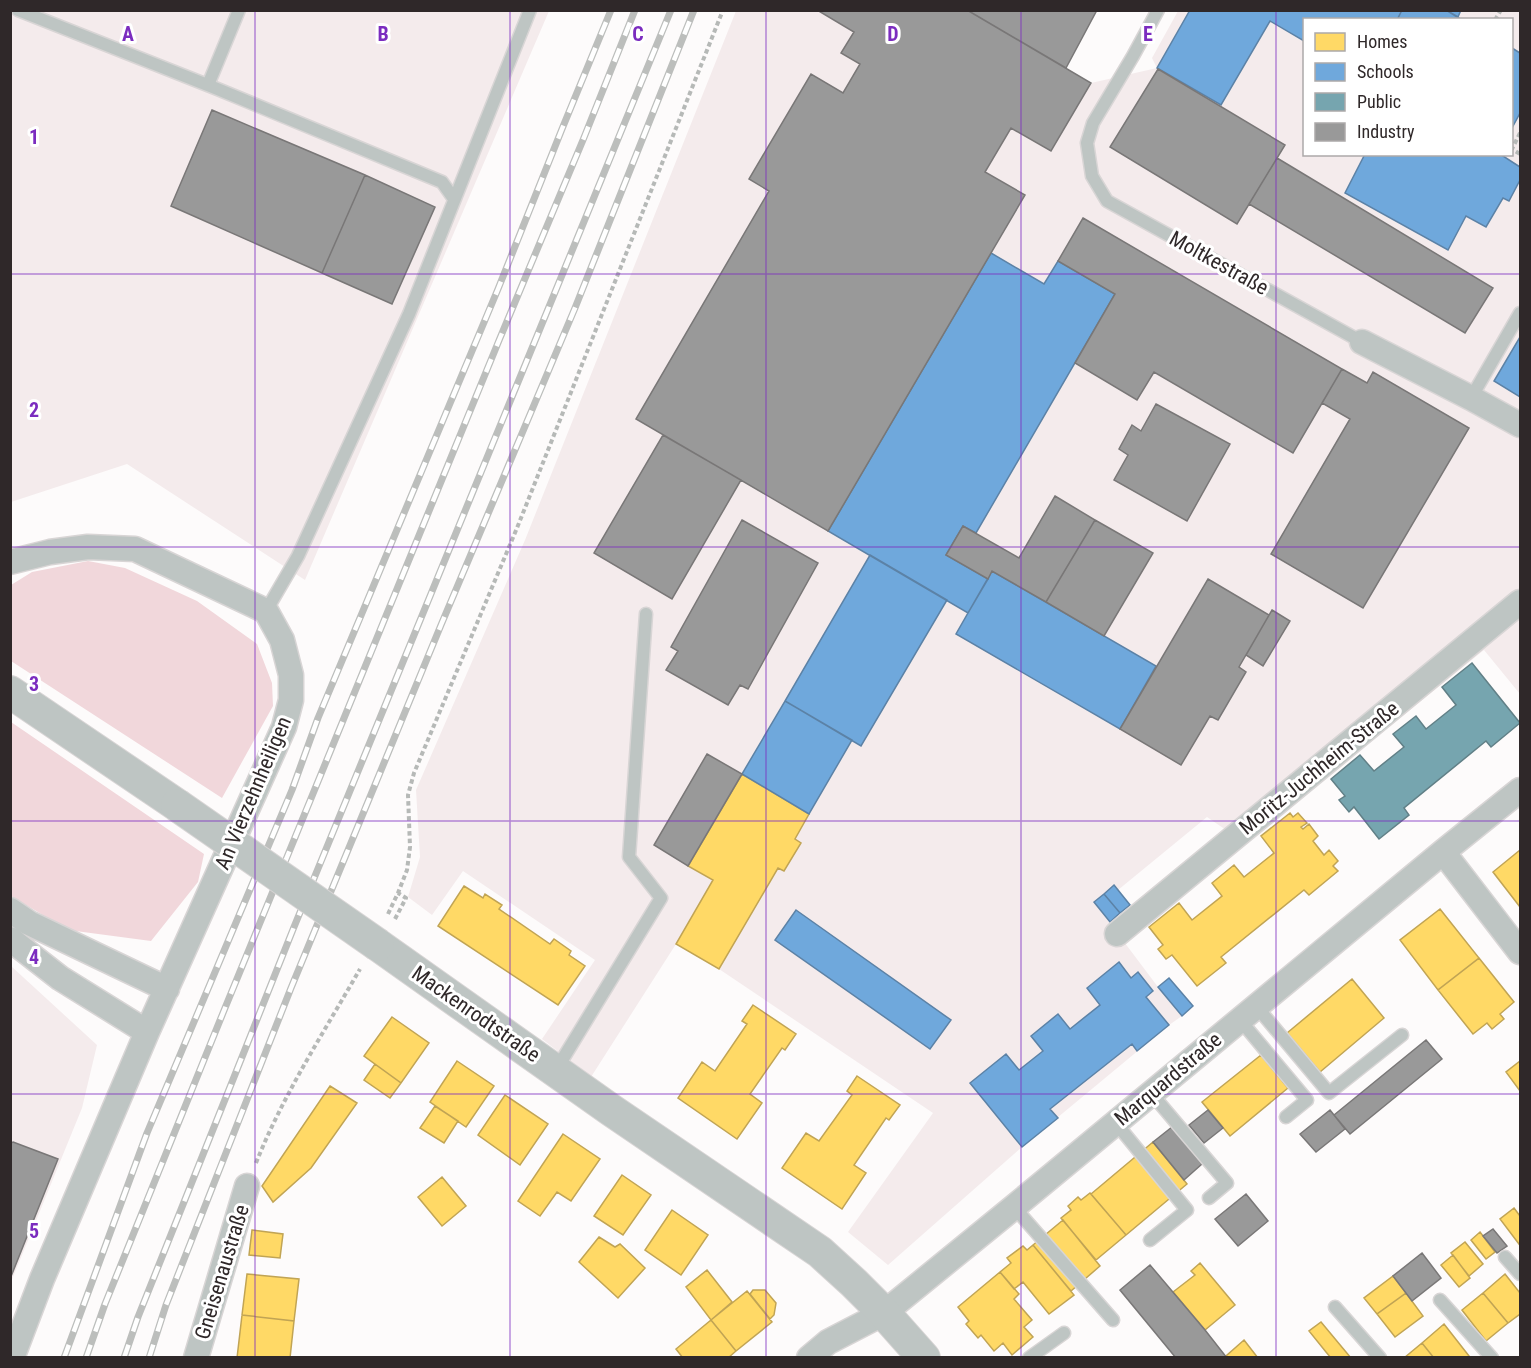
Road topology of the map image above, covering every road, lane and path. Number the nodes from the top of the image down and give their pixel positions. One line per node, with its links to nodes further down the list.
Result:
1 (18, 10): 6 (lane)
2 (239, 10): 6 (lane)
3 (530, 10): 9 (lane)
4 (723, 10): 21 (path)
5 (1158, 10): 11 (lane, Moltkestraße)
6 (208, 85): 9 (lane)
7 (1521, 133): 8 (path)
8 (1513, 147)
9 (454, 199): 16 (lane)
10 (1521, 313): 12 (lane)
11 (1362, 342): 12 (street, Moltkestraße)
12 (1471, 398): 13 (street, Moltkestraße)
13 (1521, 425)
14 (10, 562): 16 (street)
15 (1521, 602): 24 (street, Moritz-Juchheim-Straße)
16 (266, 611): 28 (street, An Vierzehnheiligen)
17 (646, 614): 32 (lane)
18 (10, 692): 26 (street, Mackenrodtstraße, bridge)
19 (1521, 790): 20 (street, Marquardstraße)
20 (1443, 852): 27 (street); 29 (street, Marquardstraße)
21 (399, 893): 23 (path); 26 (path)
22 (10, 910): 28 (street)
23 (389, 913)
24 (1117, 934)
25 (10, 939): 30 (street)
26 (377, 946): 32 (street, Mackenrodtstraße); 36 (path)
27 (1521, 952)
28 (167, 989): 30 (street, An Vierzehnheiligen)
29 (1248, 1013): 31 (lane); 33 (street, Marquardstraße); 34 (lane)
30 (147, 1032): 47 (street, An Vierzehnheiligen)
31 (1402, 1035)
32 (556, 1071): 44 (street, Mackenrodtstraße)
33 (1151, 1093): 35 (street, Marquardstraße); 37 (lane)
34 (1286, 1117)
35 (1115, 1122): 38 (street, Marquardstraße); 39 (lane)
36 (247, 1186): 48 (street, Gneisenaustraße)
37 (1209, 1198)
38 (1014, 1207): 44 (street, Marquardstraße); 45 (lane)
39 (1150, 1240)
40 (1505, 1257): 41 (lane)
41 (1521, 1274)
42 (1440, 1300): 53 (lane)
43 (1335, 1307): 52 (lane)
44 (884, 1313): 49 (street, Marquardstraße); 50 (street, Mackenrodtstraße)
45 (1113, 1320)
46 (1064, 1333): 51 (lane)
47 (12, 1358)
48 (196, 1358)
49 (809, 1358)
50 (924, 1358)
51 (1029, 1358)
52 (1380, 1358)
53 (1492, 1358)

